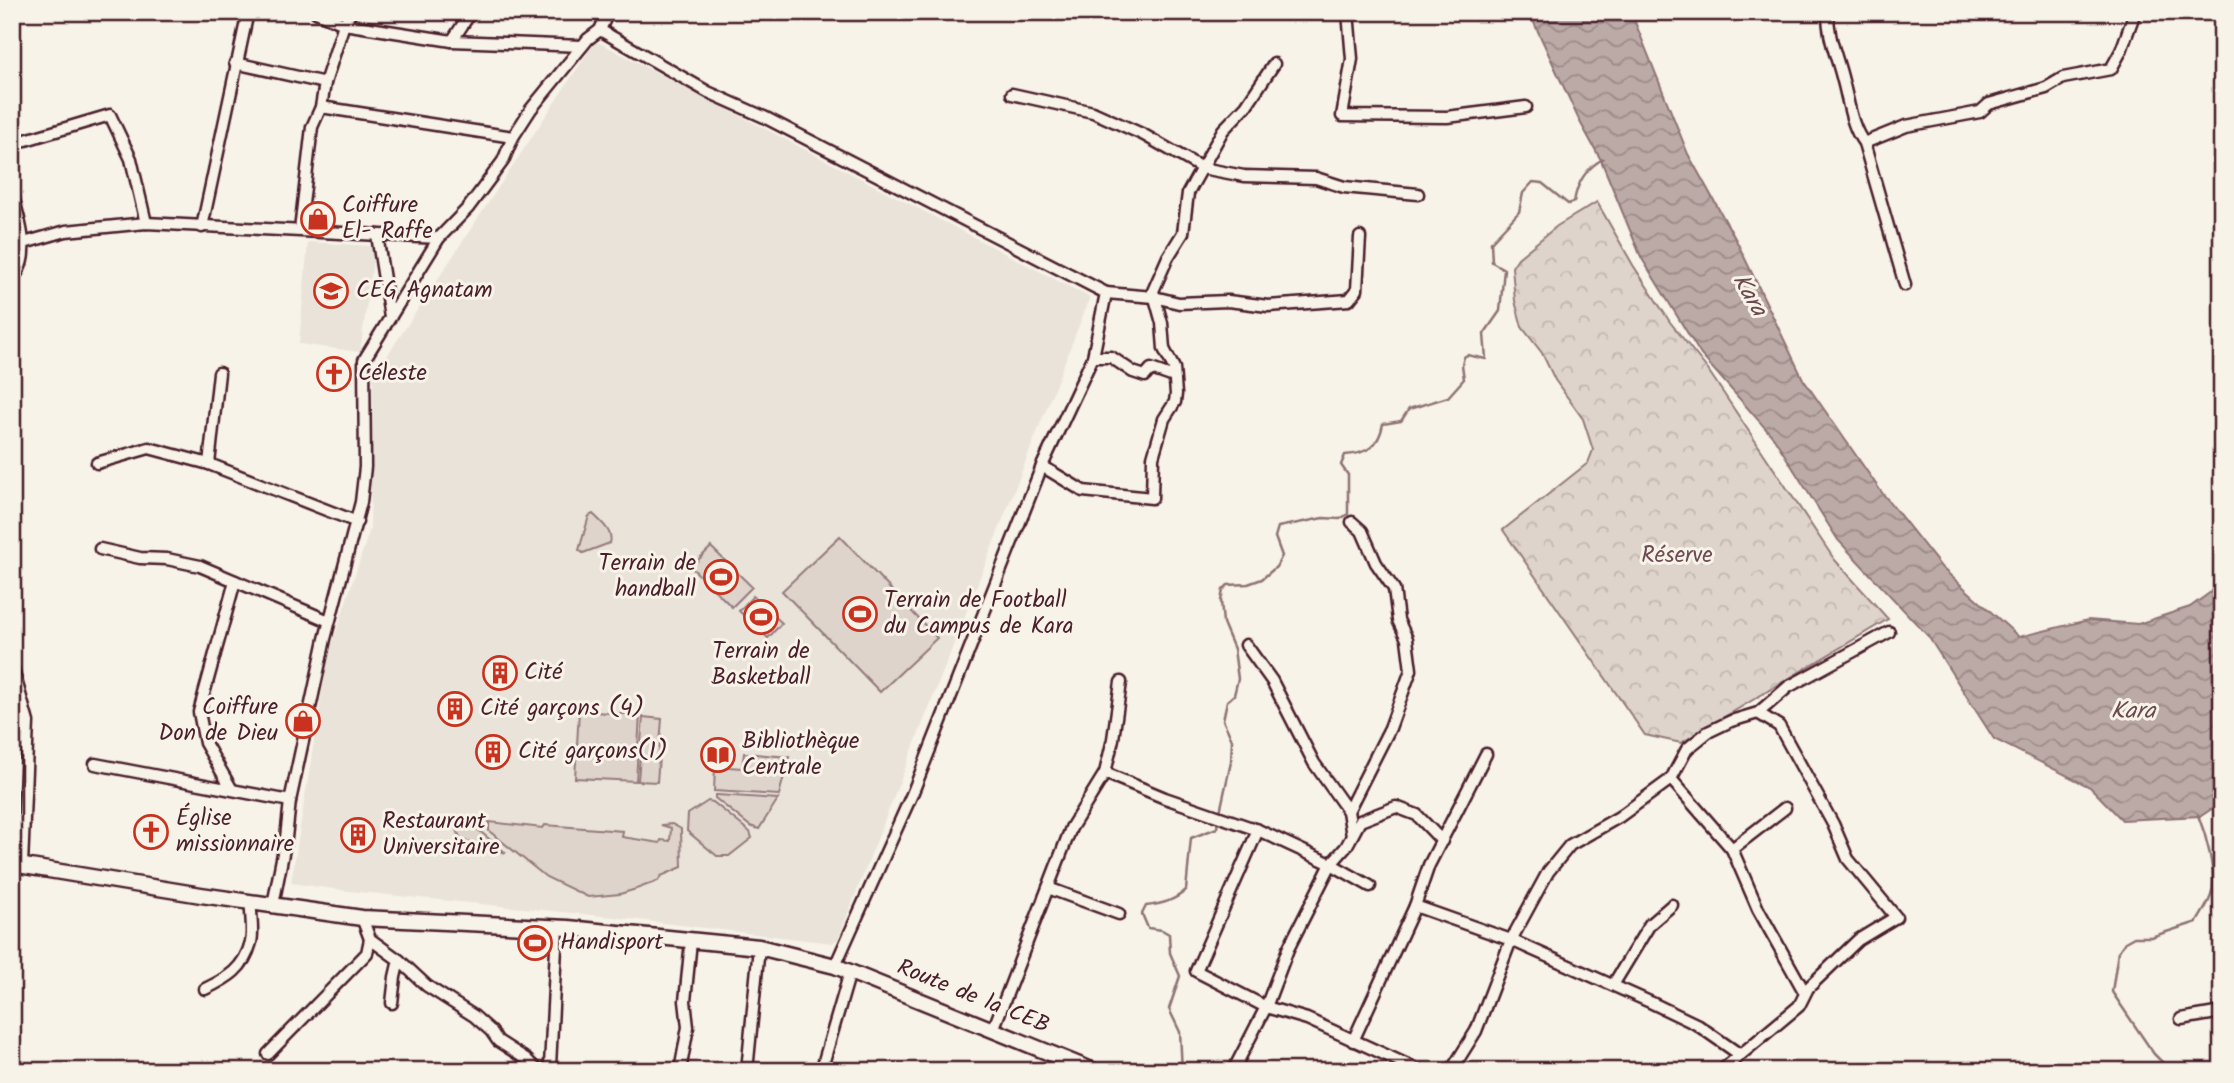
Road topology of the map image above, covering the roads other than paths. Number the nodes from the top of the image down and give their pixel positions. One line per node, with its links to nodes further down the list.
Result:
1 (248, 12): 13 (street)
2 (316, 12): 9 (street)
3 (351, 12): 9 (street)
4 (471, 12): 11 (street)
5 (608, 12): 10 (street)
6 (1348, 12): 18 (street)
7 (1828, 12): 21 (street)
8 (2135, 12): 21 (street)
9 (344, 24): 11 (street); 15 (street)
10 (600, 30): 12 (street); 34 (street)
11 (452, 41): 12 (street)
12 (582, 46): 19 (street)
13 (235, 63): 15 (street); 26 (street)
14 (1274, 64): 22 (street)
15 (325, 83): 17 (street)
16 (1012, 94): 22 (street)
17 (321, 107): 19 (street); 27 (street)
18 (1526, 107)
19 (513, 138): 30 (street)
20 (12, 144): 25 (street)
21 (1864, 144): 33 (street)
22 (1202, 168): 24 (street); 35 (street)
23 (12, 192): 31 (street)
24 (1418, 194)
25 (154, 223): 26 (street); 31 (street)
26 (202, 227): 27 (street)
27 (300, 230): 28 (street)
28 (377, 235): 30 (street); 36 (street)
29 (1360, 237): 35 (street)
30 (439, 238): 36 (street)
31 (24, 243): 32 (street)
32 (12, 279)
33 (1905, 285)
34 (1106, 293): 35 (street); 37 (street)
35 (1154, 297): 39 (street)
36 (390, 317): 43 (street)
37 (1093, 357): 39 (street); 42 (street)
38 (219, 373): 41 (street)
39 (1174, 377): 42 (street)
40 (97, 463): 41 (street)
41 (209, 464): 43 (street)
42 (1042, 466): 81 (street)
43 (357, 522): 47 (street)
44 (1352, 522): 60 (street)
45 (100, 549): 46 (street)
46 (234, 581): 47 (street); 57 (street)
47 (329, 621): 58 (street)
48 (1889, 632): 52 (street)
49 (1246, 645): 60 (street)
50 (13, 672): 65 (street)
51 (1121, 682): 55 (street)
52 (1758, 713): 56 (street); 85 (street)
53 (1486, 754): 63 (street)
54 (95, 764): 57 (street)
55 (1105, 773): 61 (street); 68 (street)
56 (1671, 779): 64 (street); 77 (street)
57 (231, 788): 58 (street)
58 (290, 801): 70 (street)
59 (1786, 807): 64 (street)
60 (1348, 811): 62 (street)
61 (1258, 830): 66 (street); 87 (street)
62 (1352, 836): 63 (street); 66 (street)
63 (1442, 841): 72 (street)
64 (1732, 849): 85 (street)
65 (17, 864): 69 (main road, Route de la CEB)
66 (1331, 864): 67 (street); 87 (street)
67 (1370, 886)
68 (1048, 888): 73 (street); 90 (street)
69 (251, 902): 70 (main road, Route de la CEB); 84 (street)
70 (273, 905): 74 (main road, Route de la CEB)
71 (1672, 905): 83 (street)
72 (1415, 906): 77 (street); 91 (street)
73 (1119, 914)
74 (362, 918): 75 (main road, Route de la CEB); 76 (street)
75 (557, 928): 78 (main road, Route de la CEB); 94 (street)
76 (370, 939): 80 (street); 92 (street)
77 (1511, 940): 83 (street); 101 (street)
78 (691, 941): 79 (main road, Route de la CEB); 95 (street)
79 (759, 947): 81 (main road, Route de la CEB); 96 (street)
80 (400, 960): 86 (street); 94 (street)
81 (835, 966): 82 (main road, Route de la CEB)
82 (850, 972): 90 (main road, Route de la CEB); 97 (street)
83 (1613, 985): 93 (street)
84 (205, 989)
85 (1805, 993): 93 (street)
86 (392, 1003)
87 (1266, 1007): 91 (street); 99 (street)
88 (2222, 1012): 89 (street)
89 (2181, 1019)
90 (993, 1030): 98 (main road, Route de la CEB)
91 (1353, 1041): 100 (street)
92 (268, 1054)
93 (1739, 1054): 102 (street)
94 (540, 1071)
95 (680, 1071)
96 (747, 1071)
97 (821, 1071)
98 (1094, 1071)
99 (1233, 1071)
100 (1421, 1071)
101 (1451, 1071)
102 (1722, 1071)

